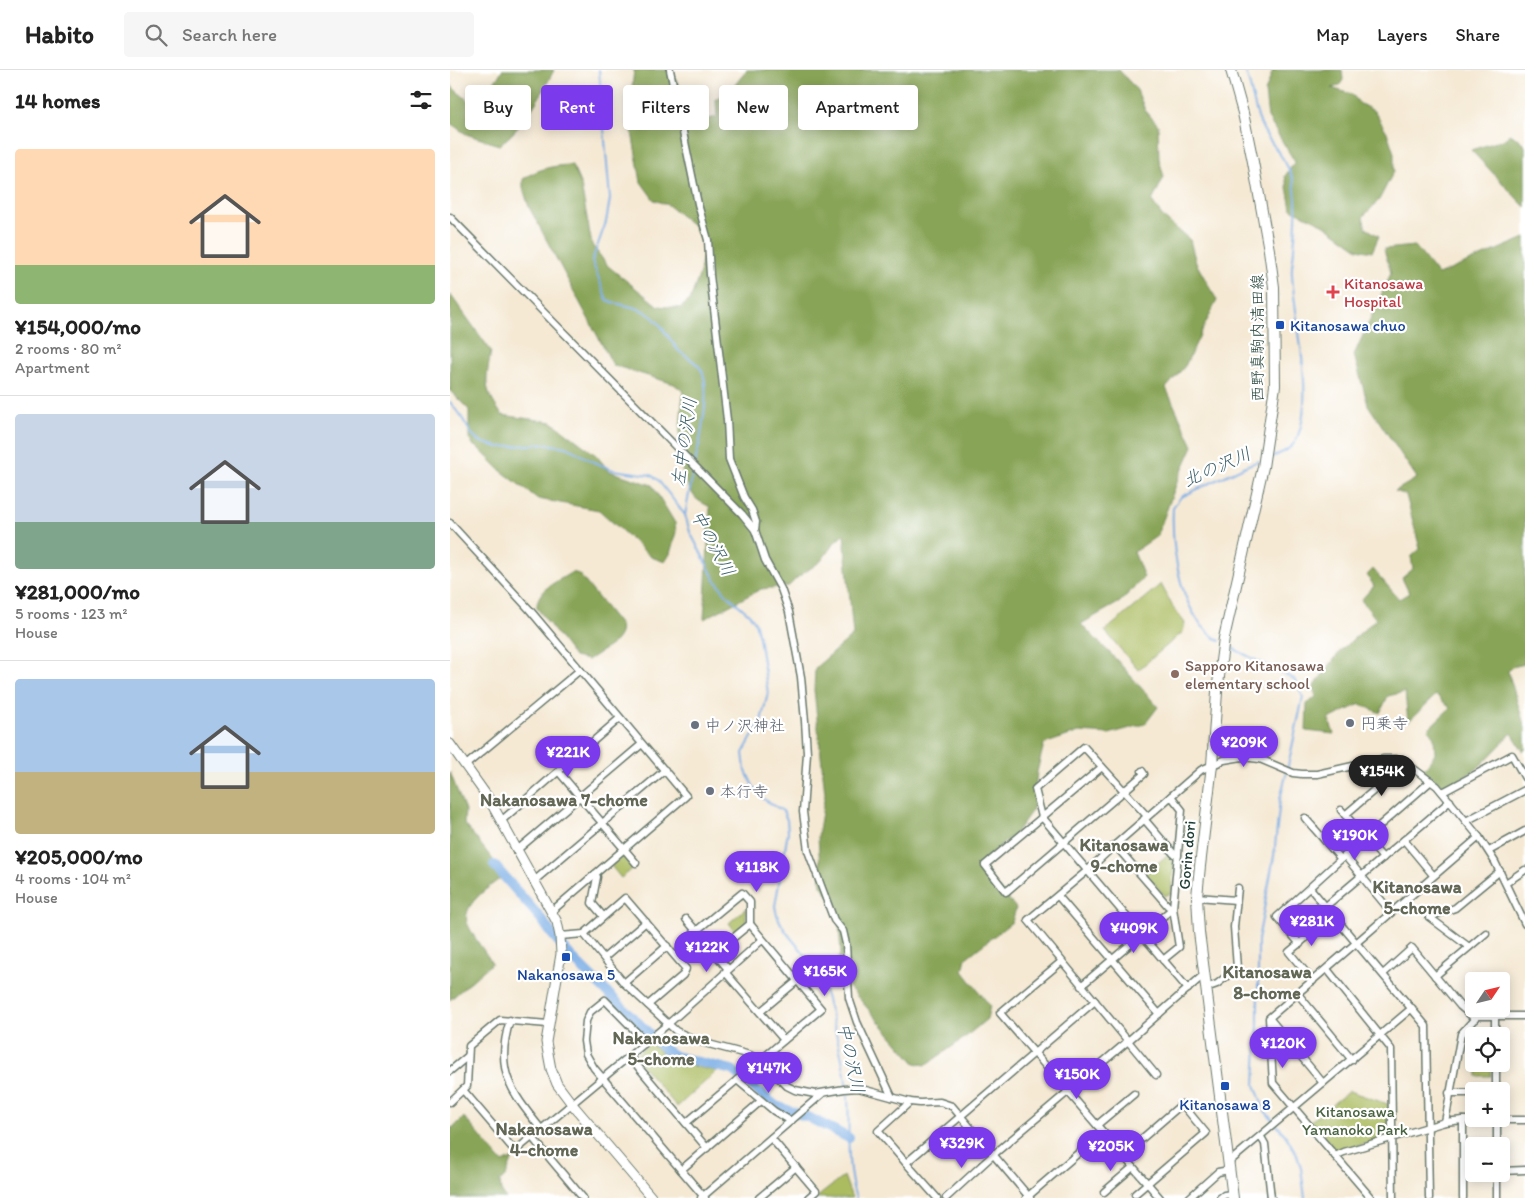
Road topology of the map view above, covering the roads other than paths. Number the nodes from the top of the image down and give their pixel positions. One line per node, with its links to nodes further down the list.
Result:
1 (670, 70): 5 (street)
2 (1231, 70): 10 (main road, 西野真駒内清田線)
3 (450, 217): 5 (street)
4 (450, 523): 6 (street)
5 (755, 530): 129 (street)
6 (580, 670): 7 (street); 12 (street)
7 (620, 718): 9 (street); 18 (street)
8 (450, 744): 12 (street)
9 (642, 744): 16 (street); 26 (street)
10 (1212, 754): 13 (main road, Gorin dori)
11 (1406, 763): 15 (street); 20 (street); 21 (street)
12 (466, 765): 31 (street)
13 (1212, 765): 15 (street); 25 (street); 58 (main road, Gorin dori)
14 (1102, 766): 23 (street); 28 (street); 28 (street)
15 (1357, 766): 21 (street)
16 (665, 770): 33 (street); 40 (street)
17 (1142, 771): 23 (street)
18 (559, 772): 26 (street); 31 (street)
19 (1525, 778): 24 (street)
20 (1431, 781): 24 (street); 35 (street)
21 (1376, 788): 35 (street)
22 (1525, 790): 32 (street)
23 (1124, 791): 29 (street); 38 (street)
24 (1442, 792): 27 (street)
25 (1171, 796): 29 (street); 43 (street)
26 (580, 797): 33 (street); 41 (street)
27 (1450, 801): 32 (street); 37 (street)
28 (1042, 817): 38 (street); 38 (street)
29 (1146, 818): 39 (street); 43 (street)
30 (1305, 818): 44 (street)
31 (501, 821): 41 (street)
32 (1466, 821): 36 (street)
33 (602, 823): 40 (street); 53 (street)
34 (1525, 831): 42 (street)
35 (1366, 837): 44 (street); 45 (street)
36 (1479, 837): 42 (street); 51 (street)
37 (1404, 840): 45 (street); 51 (street)
38 (1064, 842): 47 (street)
39 (1115, 845): 47 (street); 61 (street)
40 (624, 849): 46 (street); 50 (street)
41 (516, 851): 53 (street)
42 (1488, 851): 49 (street)
43 (1178, 855): 61 (street)
44 (1343, 857): 52 (street); 56 (street)
45 (1383, 858): 52 (street)
46 (636, 863)
47 (1088, 870): 57 (street); 73 (street)
48 (1525, 870): 54 (street)
49 (1500, 871): 54 (street); 79 (street)
50 (595, 874): 62 (street); 65 (street)
51 (1433, 875): 63 (street)
52 (1362, 876): 60 (street); 63 (street)
53 (534, 881): 62 (street)
54 (1506, 883): 69 (street)
55 (1238, 888): 59 (street)
56 (1310, 888): 60 (street); 77 (street)
57 (1058, 896): 82 (street); 84 (street)
58 (1198, 897): 59 (street); 89 (main road, Gorin dori)
59 (1236, 900): 95 (street)
60 (1326, 906): 64 (street)
61 (1173, 908): 73 (street); 83 (street)
62 (552, 911): 74 (street)
63 (1391, 912): 76 (street)
64 (1333, 915): 76 (street); 77 (street)
65 (603, 916): 67 (street); 72 (street)
66 (686, 919): 70 (street)
67 (646, 922): 78 (street); 81 (street)
68 (750, 924): 70 (street); 75 (street); 80 (street)
69 (1525, 924)
70 (696, 931): 80 (street)
71 (1486, 933): 79 (street)
72 (584, 934): 74 (street); 81 (street)
73 (1142, 934): 82 (street); 83 (street)
74 (560, 936): 107 (street)
75 (762, 940): 86 (street); 90 (street)
76 (1357, 942): 85 (street); 87 (street)
77 (1300, 944): 91 (street)
78 (666, 946): 92 (street); 98 (street)
79 (1469, 946): 88 (street)
80 (715, 953): 86 (street)
81 (604, 958): 92 (street)
82 (1112, 959): 93 (street); 101 (street)
83 (1163, 960): 94 (street)
84 (1061, 962): 93 (street); 113 (street)
85 (1326, 970): 91 (street); 109 (street)
86 (726, 971): 100 (street); 108 (street)
87 (1383, 974): 88 (street); 99 (street)
88 (1435, 976): 105 (street)
89 (1204, 977): 94 (street); 95 (main road, Gorin dori)
90 (797, 981): 100 (street); 110 (street)
91 (1313, 981): 96 (street)
92 (624, 982): 98 (street)
93 (1081, 986): 97 (street)
94 (1188, 988): 101 (street)
95 (1206, 988): 155 (main road, Gorin dori)
96 (1298, 994): 104 (street); 116 (street)
97 (1094, 1001): 112 (street); 113 (street)
98 (648, 1005): 108 (street)
99 (1412, 1008): 109 (street); 143 (street)
100 (760, 1012): 110 (street)
101 (1159, 1014): 112 (street)
102 (1510, 1016): 103 (street)
103 (1525, 1016)
104 (1270, 1018): 122 (street); 134 (street)
105 (1475, 1019): 125 (street)
106 (510, 1020): 107 (street); 114 (street); 144 (street)
107 (548, 1024): 133 (street)
108 (668, 1024): 111 (street); 117 (street)
109 (1381, 1035): 116 (street); 149 (street)
110 (784, 1040): 117 (street)
111 (647, 1041): 115 (street); 120 (street)
112 (1128, 1041): 119 (street); 124 (street)
113 (1034, 1053): 124 (street); 135 (street)
114 (468, 1056): 118 (street); 123 (street)
115 (629, 1056): 120 (street); 141 (street)
116 (1352, 1060): 122 (street)
117 (759, 1061): 121 (street); 127 (street)
118 (450, 1071)
119 (1156, 1075)
120 (602, 1077): 133 (street); 158 (street)
121 (740, 1078): 130 (street); 141 (street)
122 (1323, 1083): 134 (street)
123 (464, 1090): 131 (street); 147 (street)
124 (1068, 1093): 142 (street); 152 (street)
125 (1449, 1093): 126 (street); 140 (street)
126 (1465, 1093)
127 (822, 1094): 129 (street); 136 (street)
128 (1134, 1094): 142 (street)
129 (892, 1096): 132 (street)
130 (761, 1101): 136 (street); 150 (street)
131 (450, 1102)
132 (910, 1102): 135 (street); 154 (street)
133 (572, 1104): 144 (street); 169 (street)
134 (1293, 1108): 146 (street); 153 (street)
135 (961, 1117): 152 (street); 154 (street)
136 (792, 1120): 148 (street)
137 (1463, 1120): 140 (street); 181 (street)
138 (1510, 1120): 139 (street)
139 (1525, 1120)
140 (1445, 1122): 143 (street)
141 (686, 1123): 150 (street)
142 (1096, 1125): 145 (street)
143 (1427, 1128): 149 (street); 180 (street)
144 (542, 1129): 147 (street)
145 (1103, 1132): 151 (street); 167 (street)
146 (1261, 1137): 155 (street); 177 (street)
147 (532, 1138): 168 (street)
148 (771, 1138): 156 (street); 166 (street)
149 (1392, 1138): 153 (street); 179 (street)
150 (707, 1148): 158 (street)
151 (1122, 1155): 157 (street); 162 (street)
152 (993, 1156): 167 (street); 173 (street)
153 (1336, 1156): 178 (street)
154 (906, 1163): 172 (street)
155 (1229, 1166): 165 (main road, Gorin dori); 175 (street)
156 (796, 1167): 170 (street); 171 (street)
157 (1133, 1167): 162 (street); 163 (street)
158 (681, 1170): 166 (street)
159 (1525, 1170): 160 (street)
160 (1510, 1171)
161 (1497, 1182): 182 (street)
162 (1147, 1184): 164 (street); 174 (street)
163 (1104, 1192)
164 (1136, 1194)
165 (1232, 1196): 176 (street)
166 (703, 1197)
167 (1028, 1197)
168 (583, 1198)
169 (652, 1198)
170 (759, 1198)
171 (808, 1198)
172 (937, 1198)
173 (946, 1198)
174 (1160, 1198)
175 (1189, 1198)
176 (1220, 1198)
177 (1271, 1198)
178 (1371, 1198)
179 (1393, 1198)
180 (1429, 1198)
181 (1463, 1198)
182 (1498, 1198)

